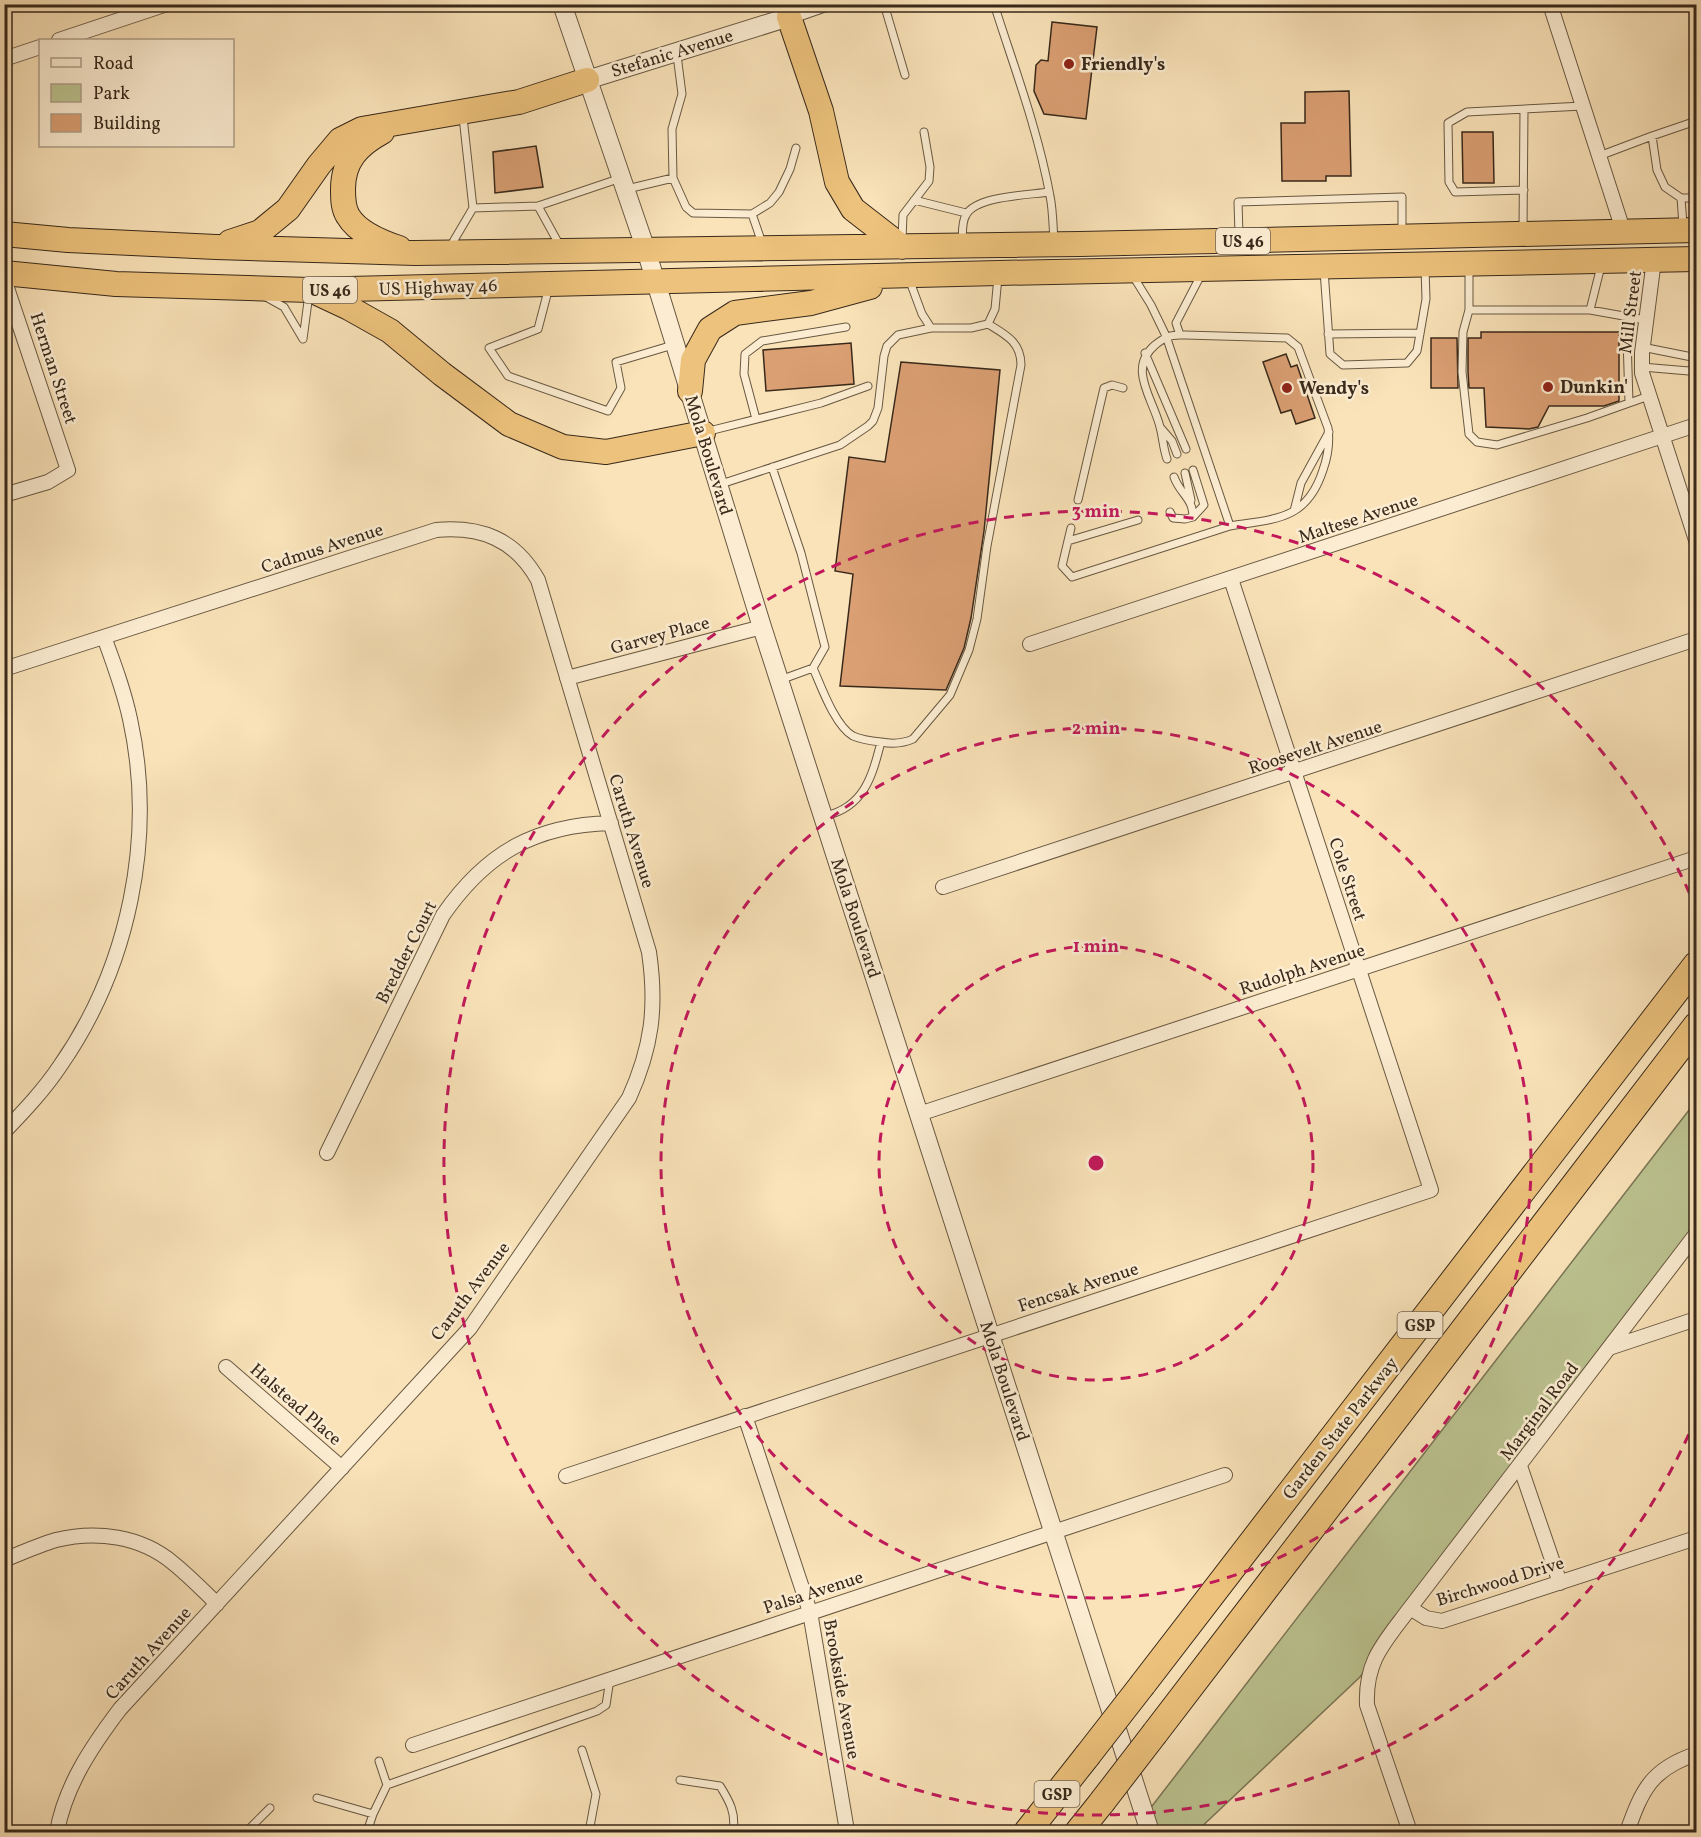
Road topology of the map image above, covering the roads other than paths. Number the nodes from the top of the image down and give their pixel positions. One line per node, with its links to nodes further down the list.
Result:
1 (167, 4): 8 (street)
2 (562, 4): 13 (street, Mola Boulevard)
3 (826, 4): 7 (street, Stefanic Avenue)
4 (884, 4): 12 (lane)
5 (994, 4): 26 (lane)
6 (1550, 4): 14 (street)
7 (789, 17): 10 (street, Stefanic Avenue); 43 (highway)
8 (62, 39)
9 (39, 47): 11 (street)
10 (676, 52): 13 (street, Stefanic Avenue); 23 (lane)
11 (4, 59)
12 (905, 75)
13 (587, 80): 16 (highway); 24 (street, Mola Boulevard)
14 (1583, 106): 15 (lane); 22 (street)
15 (1524, 110): 25 (lane); 25 (lane)
16 (463, 111): 18 (highway); 31 (lane)
17 (1696, 121): 20 (lane)
18 (400, 122): 42 (highway); 47 (highway)
19 (924, 132): 29 (lane)
20 (1652, 136): 22 (lane); 27 (lane)
21 (796, 148): 33 (lane)
22 (1599, 156): 35 (street)
23 (673, 178): 24 (lane); 33 (lane)
24 (623, 184): 30 (lane); 45 (street, Mola Boulevard)
25 (1524, 190): 37 (lane)
26 (1049, 192): 32 (lane); 40 (lane)
27 (1681, 198): 28 (lane); 34 (lane)
28 (1696, 198)
29 (914, 201): 32 (lane); 43 (lane)
30 (538, 206): 31 (lane); 46 (lane)
31 (473, 208): 48 (lane)
32 (966, 213): 41 (lane)
33 (752, 214): 44 (lane)
34 (1690, 230): 35 (highway, US 46)
35 (1624, 233): 37 (highway, US 46)
36 (4, 234): 42 (highway, US Highway 46 / US 46)
37 (1523, 235): 38 (highway, US 46)
38 (1402, 237): 39 (highway, US 46); 39 (lane)
39 (1239, 241): 40 (highway, US 46)
40 (1054, 244): 41 (highway, US 46)
41 (962, 246): 43 (highway, US 46)
42 (216, 247): 47 (highway, US Highway 46 / US 46)
43 (902, 247): 44 (highway, US 46)
44 (764, 248): 45 (highway, US 46)
45 (646, 250): 46 (highway, US Highway 46 / US 46); 61 (street, Mola Boulevard)
46 (563, 251): 48 (highway, US Highway 46 / US 46)
47 (415, 253): 48 (highway, US Highway 46 / US 46)
48 (446, 253)
49 (1696, 259): 50 (highway, US 46)
50 (1654, 260): 51 (highway, US 46); 68 (street, Mill Street)
51 (1602, 261): 52 (highway, US 46); 66 (lane)
52 (1469, 264): 53 (highway, US 46); 65 (lane)
53 (1425, 265): 54 (highway, US 46); 72 (lane)
54 (1324, 267): 55 (highway, US 46); 73 (lane)
55 (1204, 270): 56 (highway, US 46); 74 (lane)
56 (1130, 271): 58 (highway, US 46); 75 (lane)
57 (4, 273): 63 (highway, US Highway 46 / US 46)
58 (999, 273): 59 (highway, US 46); 69 (lane)
59 (908, 276): 61 (highway, US 46); 71 (lane); 83 (highway)
60 (4, 279): 100 (street, Herman Street)
61 (656, 281): 62 (highway, US Highway 46 / US 46); 76 (street, Mola Boulevard)
62 (550, 285): 64 (highway, US Highway 46 / US 46); 76 (lane)
63 (252, 288): 64 (highway, US Highway 46 / US 46); 64 (lane)
64 (309, 290): 90 (highway)
65 (1468, 310): 66 (lane); 85 (lane)
66 (1590, 310): 67 (lane)
67 (1630, 318): 68 (lane); 85 (lane)
68 (1646, 320): 77 (street, Mill Street)
69 (988, 324): 71 (lane); 120 (lane)
70 (846, 327): 86 (lane)
71 (931, 328): 95 (lane)
72 (1420, 333): 73 (lane); 73 (lane)
73 (1329, 334)
74 (1180, 335): 75 (lane); 89 (lane)
75 (1166, 336): 78 (lane); 107 (lane)
76 (675, 344): 83 (street, Mola Boulevard)
77 (1642, 346): 79 (lane); 80 (street, Mill Street)
78 (1145, 353): 88 (lane); 92 (lane)
79 (1696, 365): 80 (lane)
80 (1642, 367): 84 (street, Mill Street)
81 (868, 386): 86 (lane)
82 (1123, 388): 101 (lane)
83 (690, 391): 90 (street, Mola Boulevard)
84 (1649, 396): 85 (lane); 91 (street, Mill Street)
85 (1629, 403)
86 (756, 419): 90 (lane)
87 (1696, 425): 91 (street, Maltese Avenue)
88 (1160, 428): 93 (lane); 94 (lane)
89 (1329, 432): 103 (lane); 103 (lane)
90 (703, 433): 99 (street, Mola Boulevard)
91 (1663, 436): 109 (street, Mill Street); 111 (street, Maltese Avenue)
92 (1186, 449)
93 (1177, 454)
94 (1167, 459)
95 (772, 467): 99 (lane); 116 (lane)
96 (1193, 470): 105 (lane)
97 (1185, 473): 102 (lane)
98 (1174, 477): 102 (lane)
99 (718, 485): 112 (street, Mola Boulevard)
100 (4, 495)
101 (1078, 500)
102 (1191, 501): 105 (lane)
103 (1294, 511): 107 (lane)
104 (1170, 512): 105 (lane)
105 (1193, 517)
106 (1138, 520): 110 (lane)
107 (1230, 526): 110 (lane)
108 (1071, 528): 110 (lane)
109 (1696, 540)
110 (1068, 541)
111 (1231, 579): 115 (street, Maltese Avenue); 121 (street, Cole Street)
112 (762, 627): 118 (street, Garvey Place); 119 (street, Mola Boulevard)
113 (104, 636): 117 (street, Cadmus Avenue); 118 (street, Cadmus Avenue); 130 (street)
114 (1696, 639): 121 (street, Roosevelt Avenue)
115 (1030, 644)
116 (813, 668): 119 (lane); 120 (lane)
117 (4, 669)
118 (567, 678): 123 (street, Caruth Avenue)
119 (779, 681): 122 (street, Mola Boulevard)
120 (881, 742): 122 (lane)
121 (1293, 773): 125 (street, Roosevelt Avenue); 127 (street, Cole Street)
122 (823, 817): 129 (street, Mola Boulevard)
123 (611, 823): 131 (street, Bredder Court); 140 (street, Caruth Avenue)
124 (1696, 858): 127 (street, Rudolph Avenue)
125 (943, 887)
126 (1696, 965): 166 (highway, Garden State Parkway / GSP, bridge)
127 (1359, 969): 129 (street, Rudolph Avenue); 132 (street, Cole Street)
128 (1696, 1026): 167 (highway, Garden State Parkway / GSP, bridge)
129 (919, 1114): 135 (street, Mola Boulevard)
130 (4, 1132)
131 (327, 1153)
132 (1431, 1190): 135 (street, Fencsak Avenue)
133 (1696, 1234): 136 (street, Marginal Road)
134 (1696, 1319): 136 (street)
135 (990, 1335): 138 (street, Fencsak Avenue); 143 (street, Mola Boulevard)
136 (1609, 1348): 139 (street, Marginal Road)
137 (226, 1367): 140 (street, Halstead Place)
138 (745, 1416): 141 (street, Fencsak Avenue); 149 (street, Brookside Avenue)
139 (1520, 1466): 146 (street); 148 (street, Marginal Road)
140 (342, 1468): 147 (street, Caruth Avenue)
141 (566, 1476)
142 (1225, 1476): 143 (street, Palsa Avenue)
143 (1054, 1533): 149 (street, Palsa Avenue); 168 (street, Mola Boulevard)
144 (1696, 1538): 146 (street, Birchwood Drive)
145 (4, 1560): 147 (street)
146 (1560, 1583): 148 (street, Birchwood Drive)
147 (217, 1604): 160 (street, Caruth Avenue)
148 (1410, 1608): 169 (street)
149 (810, 1612): 150 (street, Palsa Avenue); 165 (street, Brookside Avenue)
150 (610, 1679): 151 (street, Palsa Avenue); 156 (lane)
151 (413, 1745)
152 (582, 1750): 163 (lane)
153 (1696, 1754): 170 (street)
154 (379, 1761): 156 (lane)
155 (680, 1780): 164 (lane)
156 (387, 1785): 159 (lane)
157 (317, 1798): 159 (lane)
158 (270, 1808): 161 (lane)
159 (373, 1814): 162 (lane)
160 (57, 1833)
161 (246, 1833)
162 (367, 1833)
163 (589, 1833)
164 (733, 1833)
165 (846, 1833)
166 (1028, 1833)
167 (1078, 1833)
168 (1150, 1833)
169 (1410, 1833)
170 (1627, 1833)

